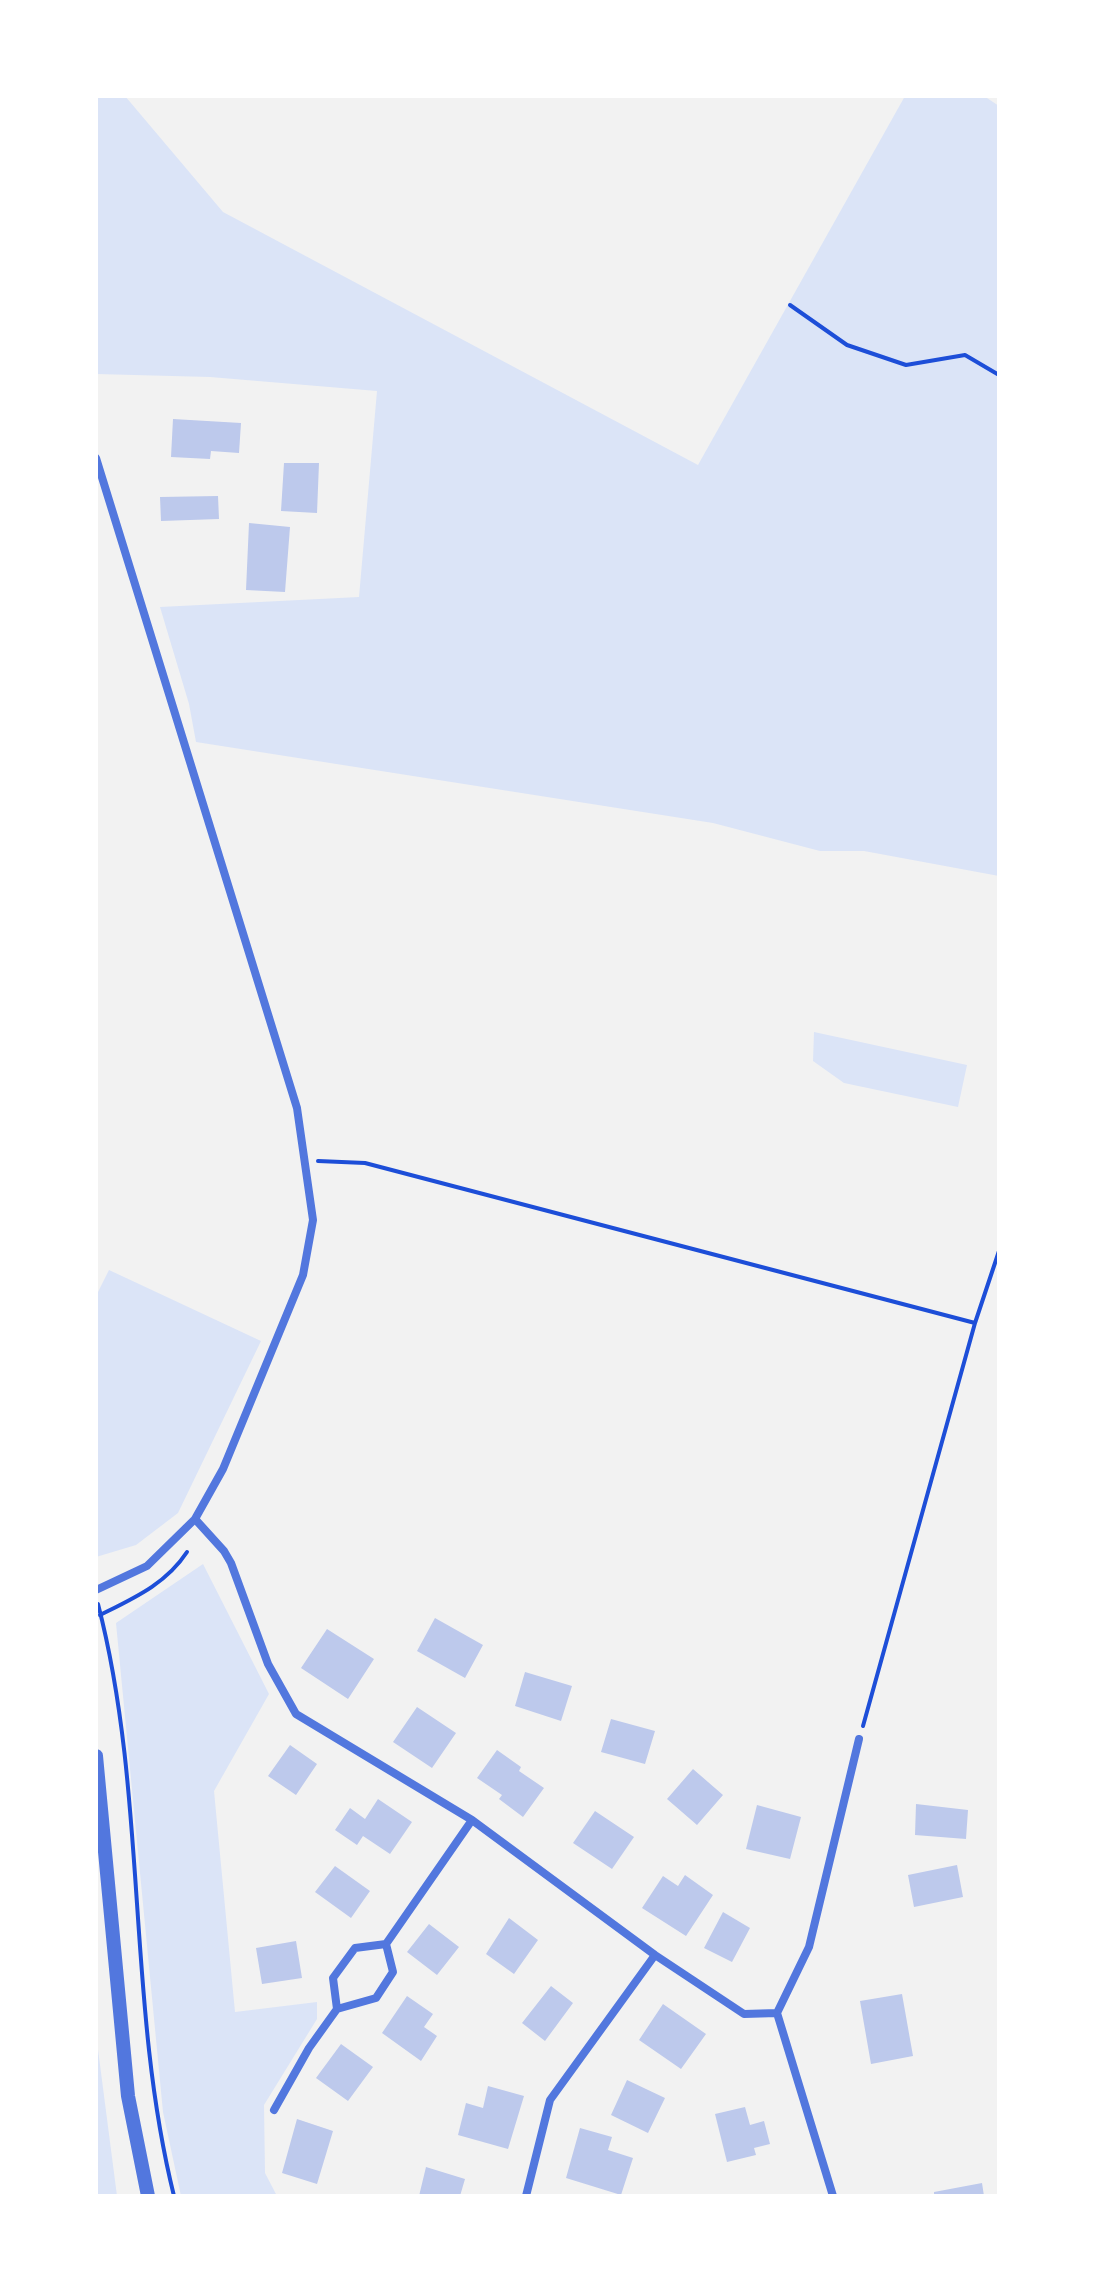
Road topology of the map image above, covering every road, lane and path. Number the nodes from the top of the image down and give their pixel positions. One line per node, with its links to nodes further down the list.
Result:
1 (790, 305): 2 (path)
2 (999, 375)
3 (96, 458): 4 (street)
4 (305, 1160): 6 (path); 7 (street)
5 (999, 1251): 6 (path)
6 (975, 1323): 10 (path)
7 (195, 1519): 8 (street); 12 (street)
8 (96, 1590)
9 (96, 1598): 19 (path)
10 (859, 1739): 16 (street)
11 (96, 1756): 18 (street)
12 (472, 1820): 13 (street); 14 (street)
13 (386, 1944): 15 (street); 15 (street)
14 (655, 1955): 16 (street); 20 (street)
15 (337, 2009): 17 (street)
16 (777, 2013): 21 (street)
17 (274, 2110)
18 (148, 2196)
19 (174, 2196)
20 (526, 2196)
21 (833, 2196)

